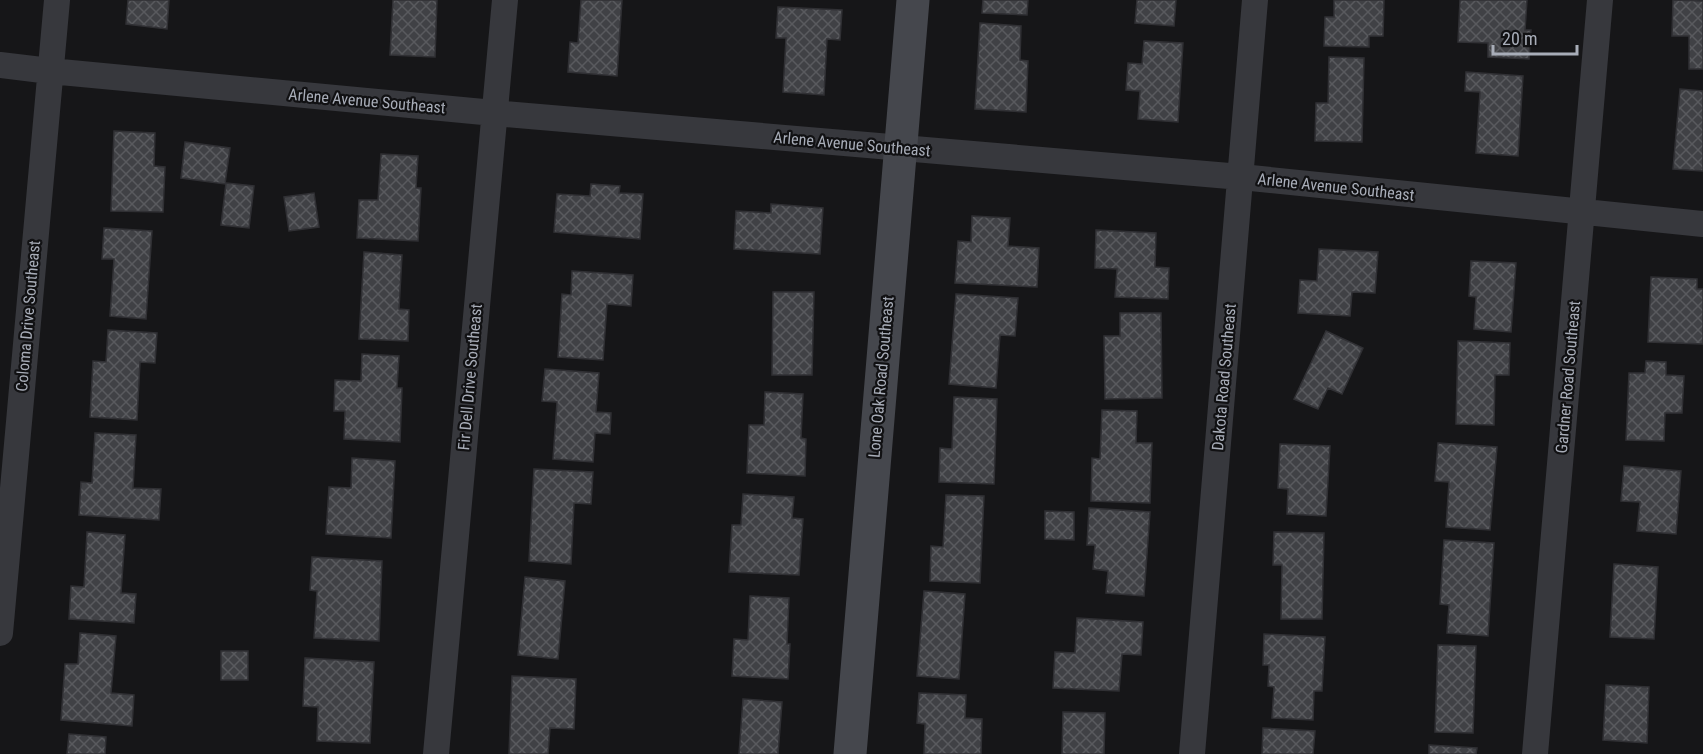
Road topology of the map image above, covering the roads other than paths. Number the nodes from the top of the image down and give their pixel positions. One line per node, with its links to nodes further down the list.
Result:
1 (57, 0): 7 (street, Coloma Drive Southeast)
2 (505, 0): 8 (street, Fir Dell Drive Southeast)
3 (913, 0): 9 (street, Lone Oak Road Southeast)
4 (1255, 0): 10 (street, Dakota Road Southeast)
5 (1600, 0): 11 (street, Gardner Road Southeast)
6 (0, 65): 7 (street, Arlene Avenue Southeast)
7 (50, 71): 8 (street, Arlene Avenue Southeast); 13 (street, Coloma Drive Southeast)
8 (494, 113): 9 (street, Arlene Avenue Southeast); 14 (street, Fir Dell Drive Southeast)
9 (901, 148): 10 (street, Arlene Avenue Southeast); 15 (street, Lone Oak Road Southeast)
10 (1241, 177): 11 (street, Arlene Avenue Southeast); 16 (street, Dakota Road Southeast)
11 (1582, 212): 12 (street, Arlene Avenue Southeast); 17 (street, Gardner Road Southeast)
12 (1703, 224)
13 (0, 633)
14 (436, 754)
15 (850, 754)
16 (1192, 754)
17 (1535, 754)

